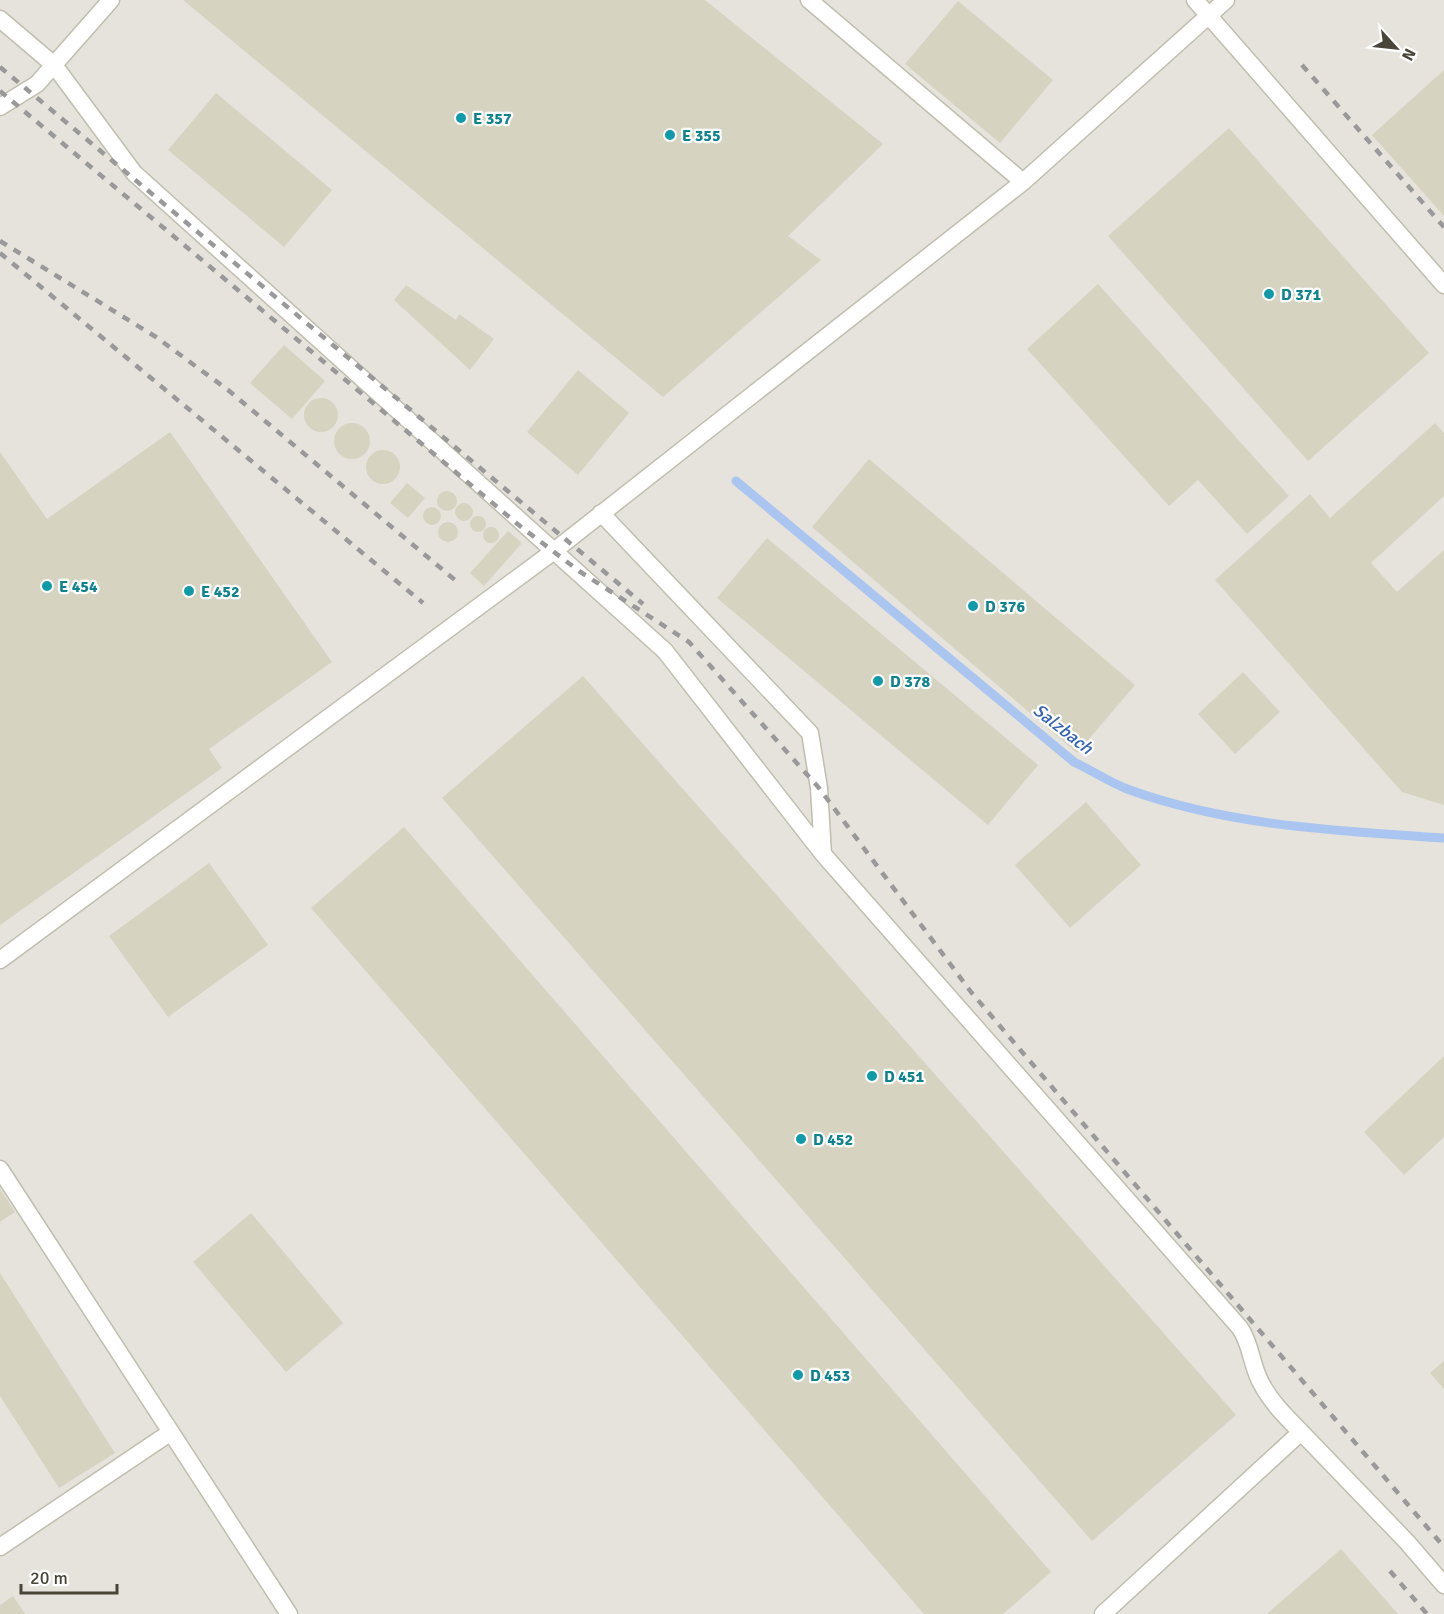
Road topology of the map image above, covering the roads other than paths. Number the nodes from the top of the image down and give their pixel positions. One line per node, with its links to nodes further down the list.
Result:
1 (111, 0): 7 (lane)
2 (809, 0): 9 (lane)
3 (1195, 0): 5 (lane)
4 (1226, 0): 5 (lane)
5 (1209, 15): 9 (lane); 10 (lane)
6 (0, 19): 7 (lane)
7 (54, 65): 8 (lane); 12 (lane)
8 (0, 107)
9 (1023, 182): 11 (lane)
10 (1444, 285)
11 (602, 513): 12 (lane); 13 (lane)
12 (554, 551): 13 (lane); 14 (lane)
13 (824, 854): 17 (lane)
14 (0, 960)
15 (0, 1170): 16 (lane)
16 (171, 1432): 18 (lane); 20 (lane)
17 (1301, 1432): 19 (lane); 21 (lane)
18 (0, 1547)
19 (1444, 1585)
20 (289, 1614)
21 (1103, 1614)

